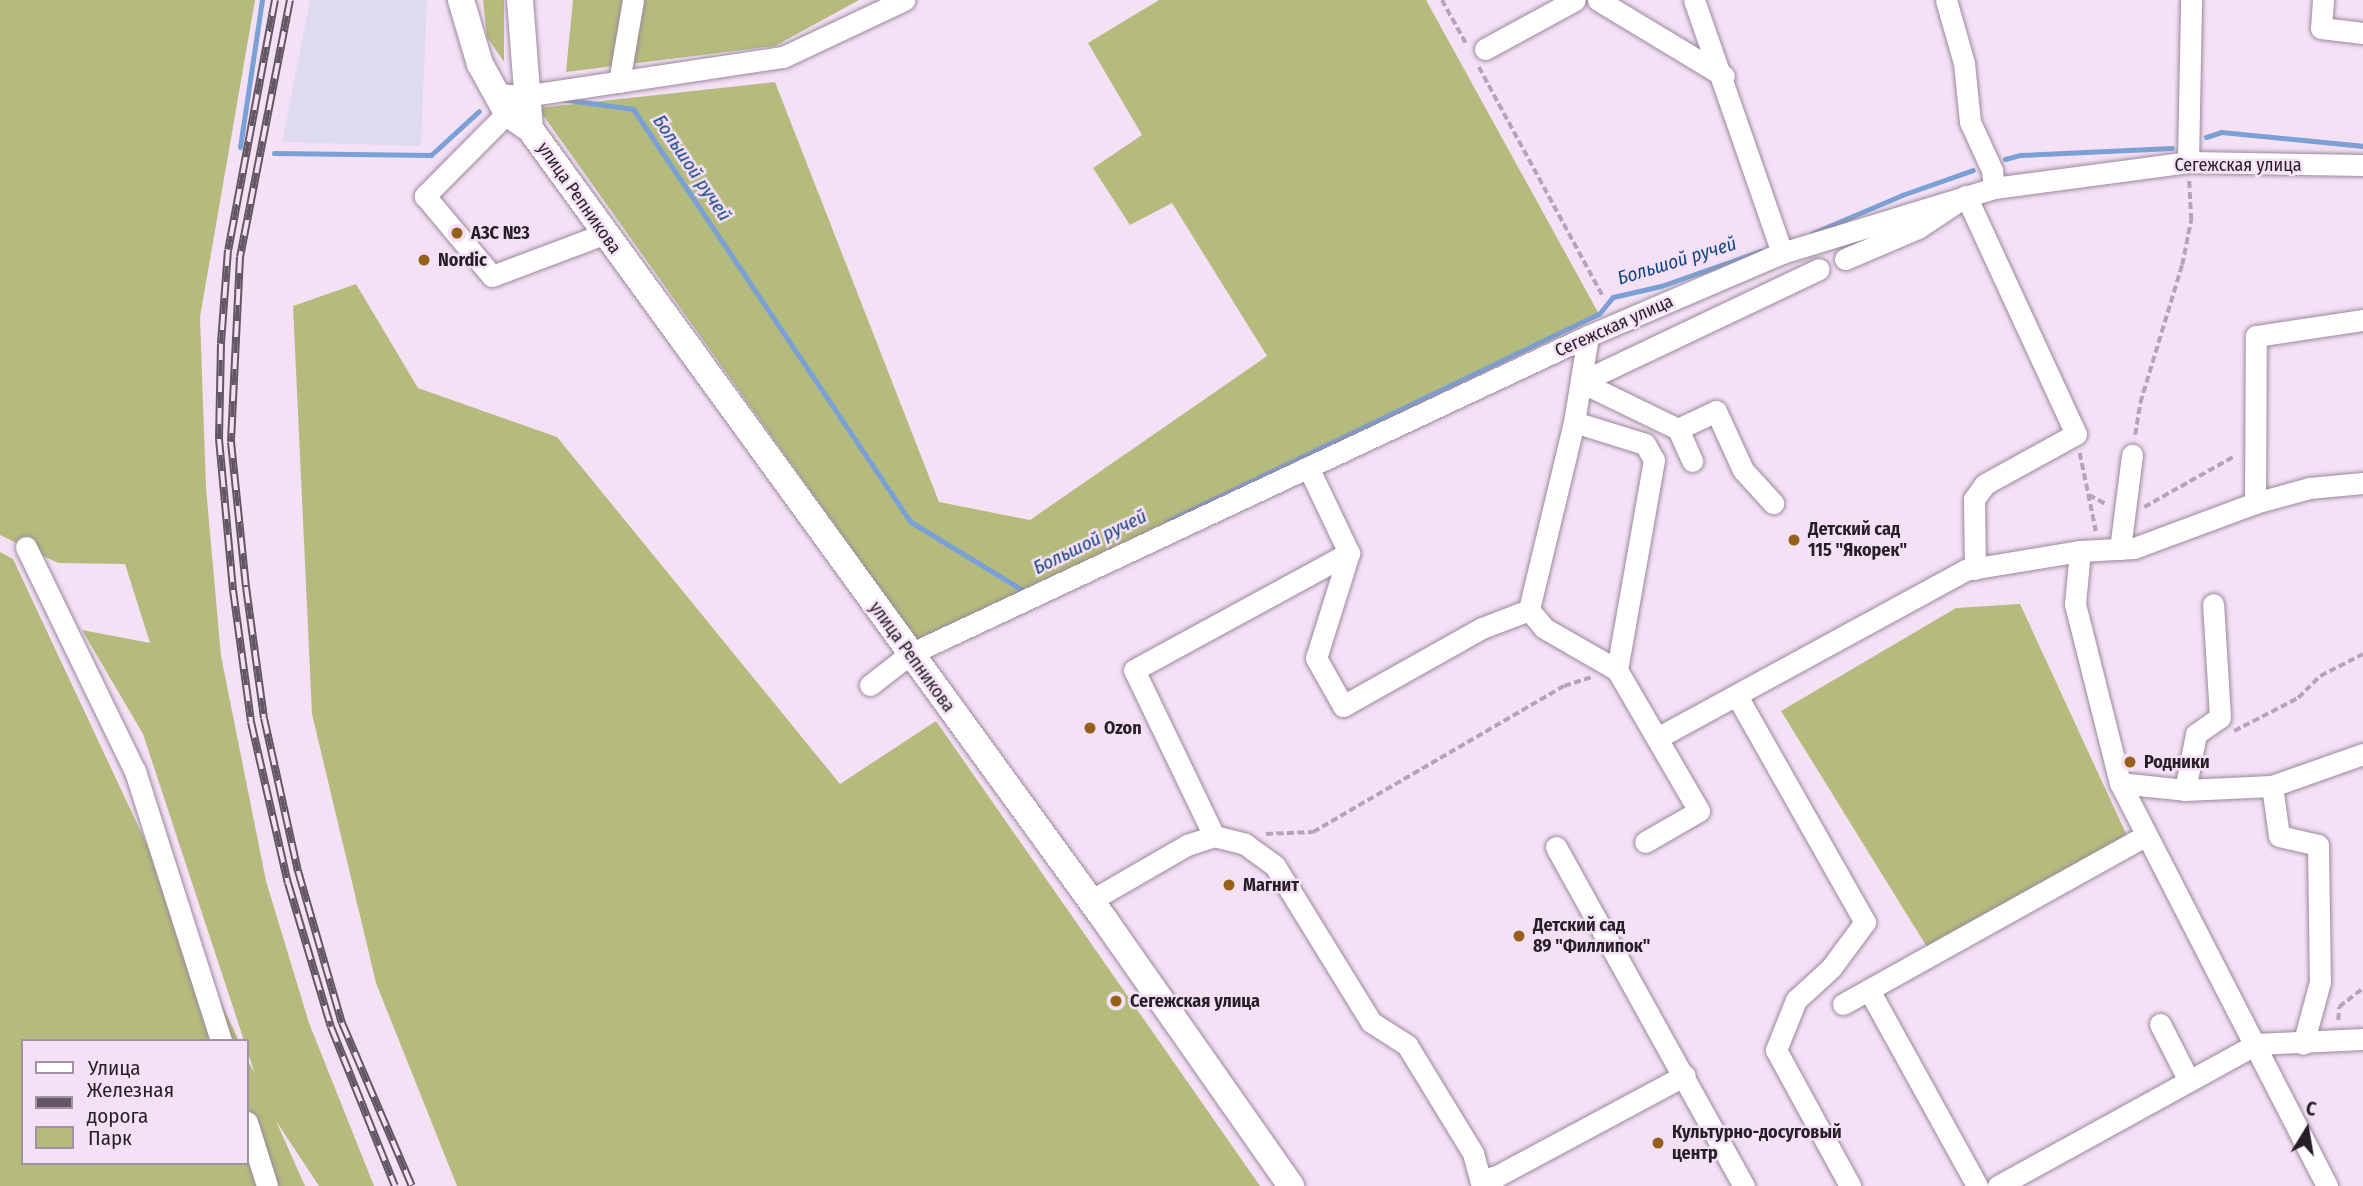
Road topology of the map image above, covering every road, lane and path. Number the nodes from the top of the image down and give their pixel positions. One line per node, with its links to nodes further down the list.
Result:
1 (461, 0): 16 (main road)
2 (520, 0): 16 (main road)
3 (633, 0): 15 (street)
4 (904, 0): 15 (street)
5 (1442, 0): 13 (path)
6 (1575, 0): 13 (street)
7 (1598, 0): 14 (street)
8 (1694, 0): 14 (street)
9 (1946, 0): 19 (street)
10 (2191, 0): 17 (street)
11 (2323, 0): 12 (street)
12 (2363, 33)
13 (1476, 52): 25 (path)
14 (1724, 76): 22 (street)
15 (619, 82): 16 (street)
16 (509, 101): 21 (main road, улица Репникова); 21 (street)
17 (2188, 162): 18 (street, Сегежская улица); 19 (street, Сегежская улица); 33 (path)
18 (2363, 165)
19 (1994, 188): 20 (street, Сегежская улица)
20 (1966, 196): 22 (street, Сегежская улица); 23 (street); 31 (street)
21 (604, 234): 47 (main road, улица Репникова)
22 (1782, 253): 27 (street, Сегежская улица)
23 (1845, 259)
24 (1819, 269): 28 (street)
25 (1603, 296)
26 (2363, 320): 32 (street)
27 (1588, 336): 28 (street); 35 (street, Сегежская улица)
28 (1581, 382): 29 (street); 30 (street)
29 (1574, 422): 46 (street); 49 (street)
30 (1678, 429): 34 (street); 38 (street)
31 (2076, 434): 37 (path); 44 (street)
32 (2255, 444): 39 (street); 40 (path)
33 (2132, 455): 40 (street)
34 (1692, 461)
35 (1308, 467): 43 (street); 47 (street, Сегежская улица)
36 (2363, 483): 39 (street)
37 (2089, 495): 40 (path); 42 (path)
38 (1773, 503)
39 (2255, 503): 42 (street)
40 (2125, 512): 42 (street)
41 (26, 547): 68 (street)
42 (2100, 550): 44 (street); 55 (street)
43 (1349, 553): 46 (street); 59 (street)
44 (1975, 569): 51 (street)
45 (2213, 604): 57 (street)
46 (1530, 610): 49 (street)
47 (910, 654): 50 (street, Сегежская улица); 63 (main road, улица Репникова)
48 (2363, 654): 52 (path)
49 (1618, 670): 53 (street); 58 (path)
50 (870, 685)
51 (1737, 696): 53 (street); 80 (street)
52 (2232, 732)
53 (1659, 737): 61 (street)
54 (2363, 754): 56 (street)
55 (2120, 783): 57 (street); 60 (street)
56 (2272, 786): 57 (street); 72 (street)
57 (2185, 790)
58 (1264, 834)
59 (1214, 836): 63 (street); 76 (street)
60 (2145, 836): 65 (street); 71 (street)
61 (1645, 842)
62 (1556, 847): 73 (street)
63 (1090, 901): 78 (main road, улица Репникова)
64 (2363, 988): 70 (path)
65 (1869, 990): 66 (street); 81 (street)
66 (1843, 1004)
67 (2160, 1024): 74 (street)
68 (220, 1039)
69 (2363, 1039): 70 (street)
70 (2337, 1040): 72 (street)
71 (2256, 1044): 72 (street); 74 (street); 83 (street)
72 (2303, 1044)
73 (1685, 1075): 76 (street); 79 (street)
74 (2188, 1079): 82 (street)
75 (248, 1125): 77 (street)
76 (1482, 1183)
77 (267, 1186)
78 (1291, 1186)
79 (1744, 1186)
80 (1850, 1186)
81 (1977, 1186)
82 (1998, 1186)
83 (2327, 1186)

